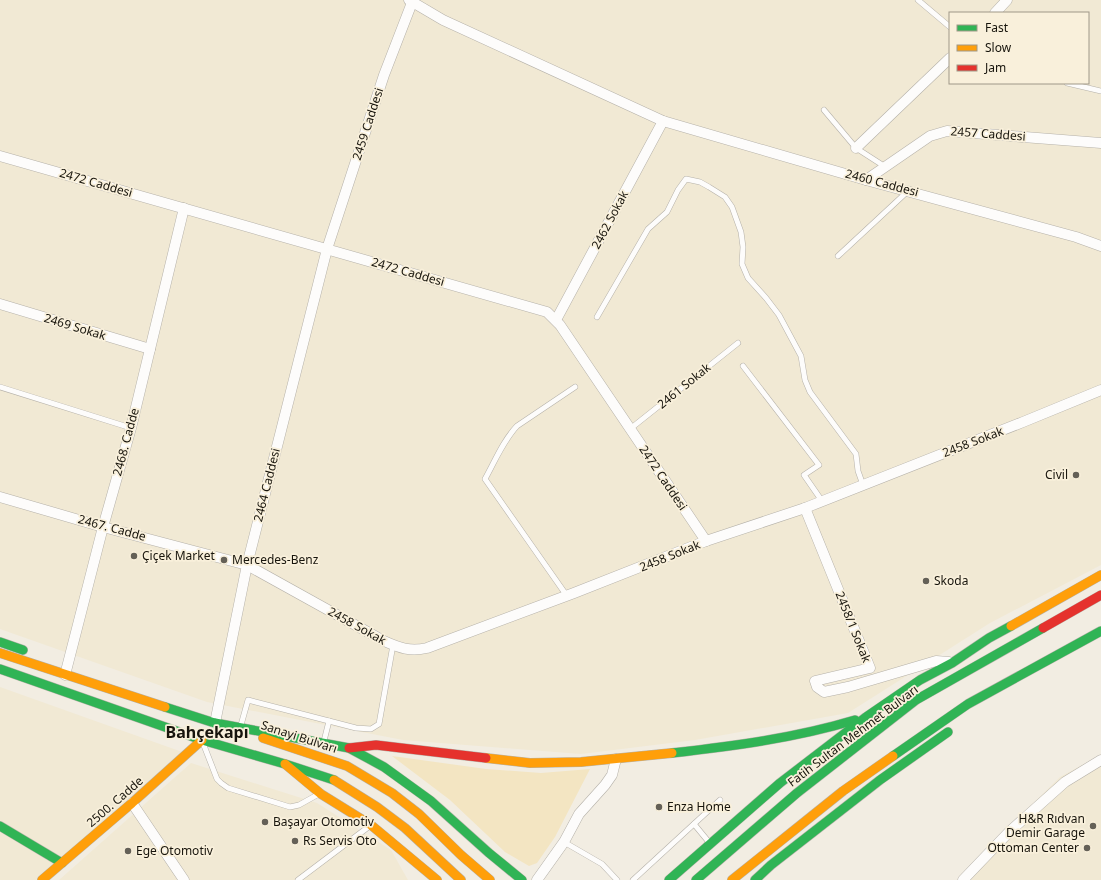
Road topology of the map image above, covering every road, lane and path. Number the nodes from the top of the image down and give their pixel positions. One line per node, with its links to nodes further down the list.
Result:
1 (412, 0): 10 (street, 2460 Caddesi); 19 (street, 2459 Caddesi)
2 (918, 0): 5 (lane)
3 (1007, 0): 4 (street)
4 (996, 12)
5 (949, 27)
6 (949, 59): 12 (street)
7 (1071, 84): 8 (lane)
8 (1101, 91)
9 (824, 110): 12 (lane)
10 (663, 120): 15 (street, 2460 Caddesi); 23 (street, 2462 Sokak)
11 (1101, 143): 14 (street, 2457 Caddesi)
12 (856, 148): 14 (lane)
13 (0, 156): 17 (street, 2472 Caddesi)
14 (884, 166): 15 (street, 2457 Caddesi)
15 (866, 180): 16 (street, 2460 Caddesi)
16 (909, 190): 18 (street, 2460 Caddesi); 20 (lane)
17 (184, 208): 19 (street, 2472 Caddesi); 25 (street, 2468. Cadde)
18 (1101, 246)
19 (327, 249): 23 (street, 2472 Caddesi); 38 (street, 2464 Caddesi)
20 (838, 256)
21 (0, 304): 25 (street, 2469 Sokak)
22 (597, 317): 32 (lane)
23 (556, 320): 31 (street, 2472 Caddesi)
24 (738, 343): 31 (lane, 2461 Sokak)
25 (150, 349): 30 (street, 2468. Cadde)
26 (743, 366): 34 (lane)
27 (0, 387): 30 (lane)
28 (575, 387): 41 (lane)
29 (1101, 390): 32 (street, 2458 Sokak)
30 (131, 428): 36 (street, 2468. Cadde)
31 (630, 429): 37 (street, 2472 Caddesi)
32 (863, 485): 34 (street, 2458 Sokak)
33 (0, 497): 36 (street, 2467. Cadde)
34 (822, 501): 35 (street, 2458 Sokak)
35 (805, 508): 37 (street, 2458 Sokak); 48 (street, 2458/1 Sokak)
36 (103, 527): 38 (street, 2467. Cadde); 50 (street, 2468. Cadde)
37 (706, 541): 41 (street, 2458 Sokak)
38 (247, 564): 44 (street, 2458 Sokak); 56 (street, 2464 Caddesi)
39 (1101, 575): 48 (main road)
40 (1101, 595): 47 (main road, Fatih Sultan Mehmet Bulvarı)
41 (567, 596): 44 (street, 2458 Sokak)
42 (1101, 631): 46 (main road)
43 (0, 642): 50 (main road)
44 (393, 645): 55 (lane)
45 (0, 654): 50 (main road, Sanayi Bulvarı)
46 (1054, 655): 53 (main road); 89 (main road)
47 (989, 658): 48 (main road); 88 (main road, Fatih Sultan Mehmet Bulvarı)
48 (952, 662): 54 (main road)
49 (0, 669): 52 (main road)
50 (65, 675): 56 (main road, Sanayi Bulvarı)
51 (0, 677): 52 (main road)
52 (54, 689): 59 (main road)
53 (984, 705)
54 (866, 717): 62 (main road); 72 (main road)
55 (329, 721): 58 (lane); 60 (lane)
56 (215, 723): 58 (main road); 82 (main road, Sanayi Bulvarı)
57 (958, 724): 74 (main road)
58 (240, 728): 60 (main road)
59 (202, 740): 64 (main road); 65 (lane); 67 (main road, 2500. Cadde)
60 (323, 744): 61 (main road)
61 (349, 748): 62 (main road); 83 (main road)
62 (616, 759): 71 (street)
63 (1101, 760): 92 (street)
64 (285, 764): 65 (main road); 81 (main road)
65 (320, 794): 69 (main road)
66 (720, 800): 68 (lane)
67 (132, 803): 73 (main road, 2500. Cadde); 77 (street)
68 (694, 824): 72 (lane); 86 (lane)
69 (371, 825): 75 (main road); 78 (lane)
70 (0, 826): 73 (main road)
71 (564, 842): 84 (street); 85 (lane)
72 (710, 843): 87 (main road)
73 (62, 863): 76 (main road, 2500. Cadde)
74 (771, 865): 90 (main road); 91 (main road)
75 (424, 869): 79 (main road); 80 (main road)
76 (46, 879)
77 (184, 880)
78 (298, 880)
79 (427, 880)
80 (437, 880)
81 (461, 880)
82 (490, 880)
83 (522, 880)
84 (537, 880)
85 (618, 880)
86 (633, 880)
87 (670, 880)
88 (696, 880)
89 (732, 880)
90 (755, 880)
91 (762, 880)
92 (963, 880)

